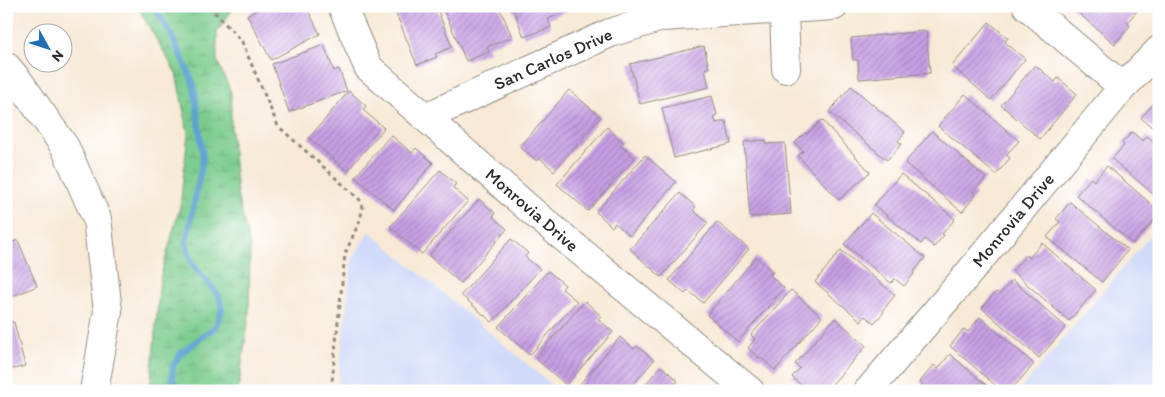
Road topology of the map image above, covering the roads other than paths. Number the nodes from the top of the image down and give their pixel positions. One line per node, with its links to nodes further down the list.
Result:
1 (342, 6): 9 (street, Monrovia Drive)
2 (834, 6): 4 (street, San Carlos Drive)
3 (1027, 6): 8 (street)
4 (784, 10): 7 (street); 9 (street, San Carlos Drive)
5 (1159, 50): 8 (street, Monrovia Drive)
6 (6, 66): 10 (street)
7 (786, 70)
8 (1123, 87): 12 (street, Monrovia Drive)
9 (426, 117): 11 (street, Monrovia Drive)
10 (94, 391)
11 (750, 391)
12 (868, 391)

